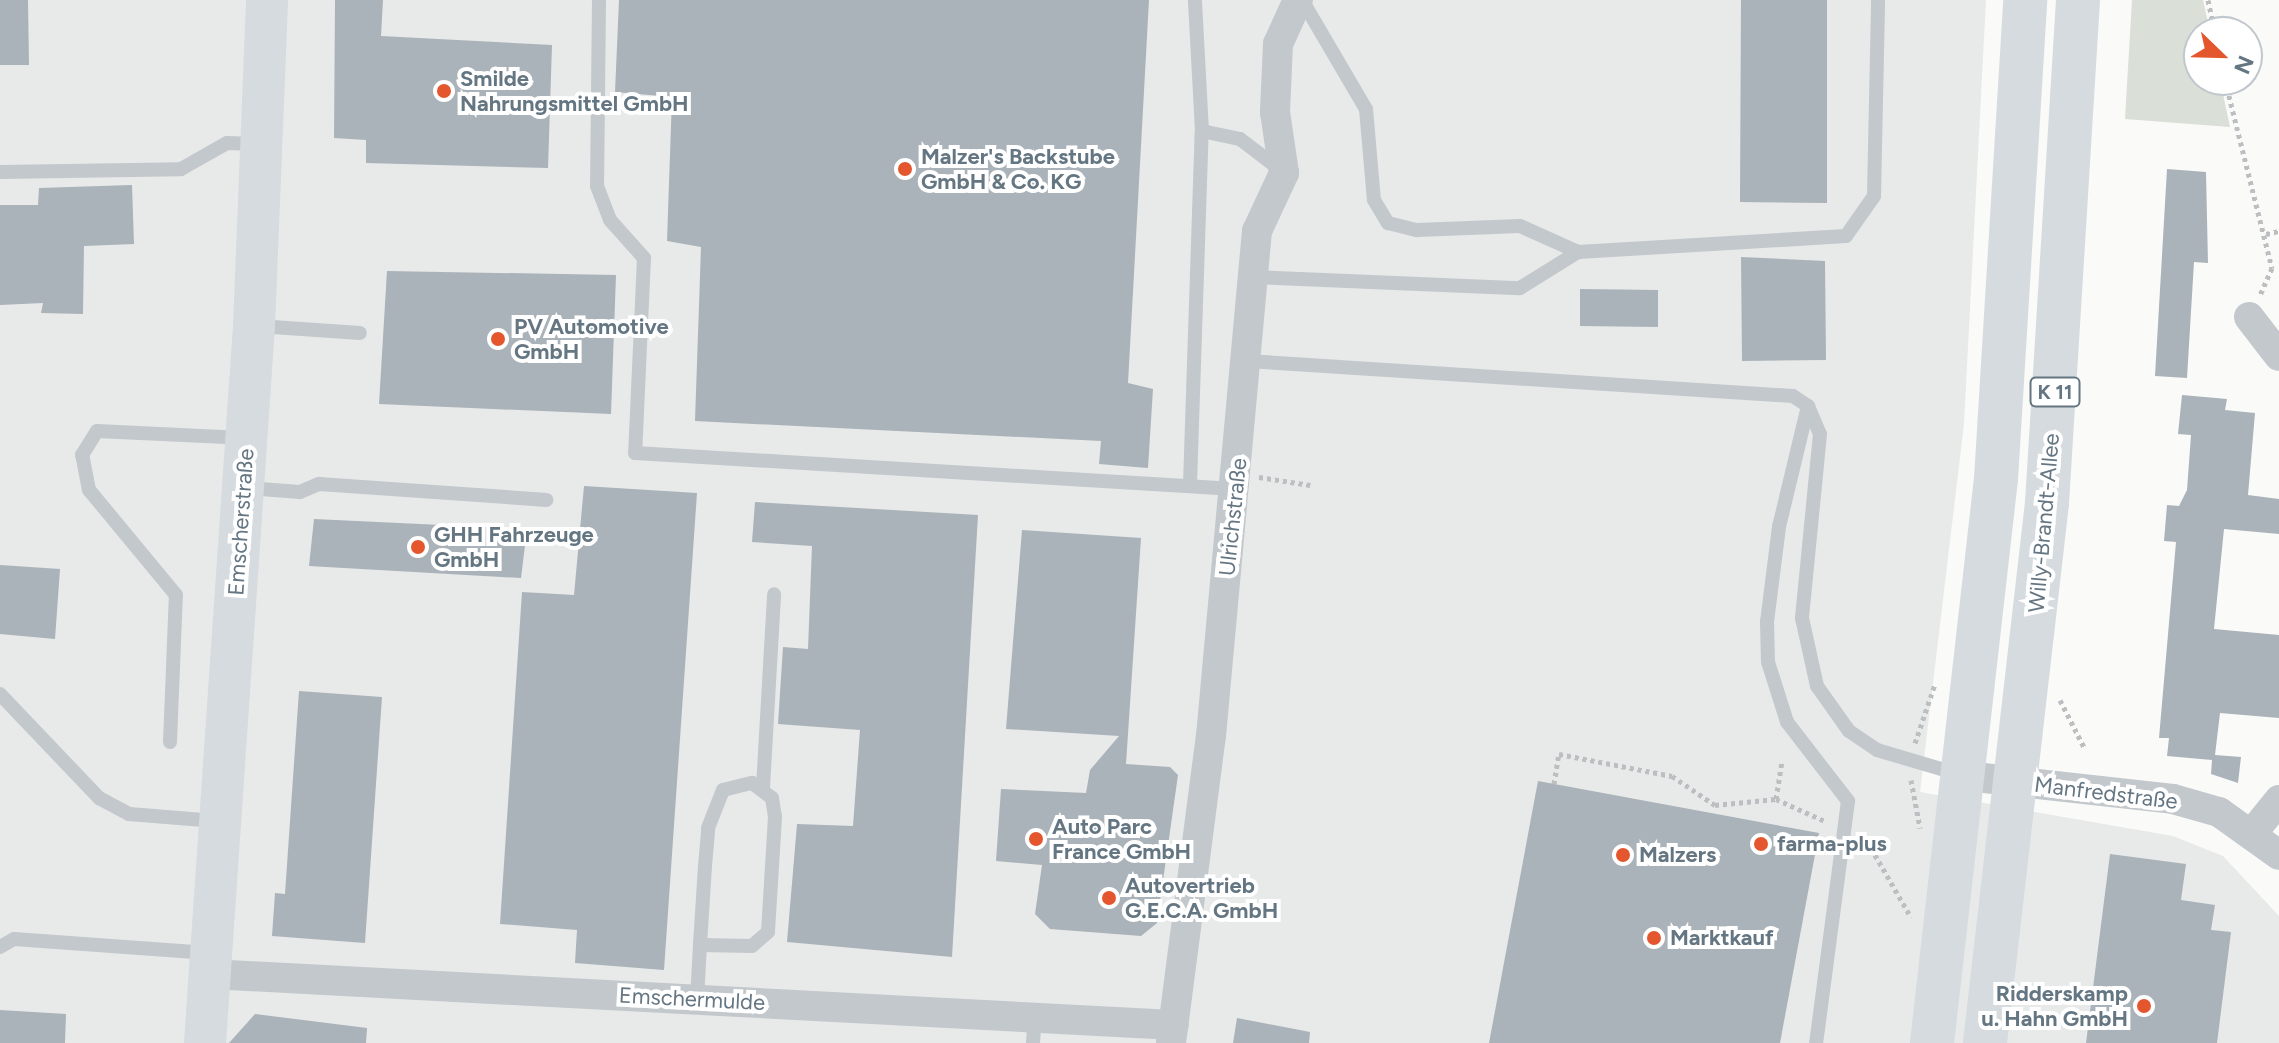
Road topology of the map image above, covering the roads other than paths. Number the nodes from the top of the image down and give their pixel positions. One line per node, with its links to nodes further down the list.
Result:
1 (267, 0): 9 (street, Emscherstraße)
2 (599, 0): 22 (lane)
3 (1195, 0): 8 (lane)
4 (1300, 0): 11 (street); 12 (lane)
5 (1878, 0): 12 (lane)
6 (2025, 0): 28 (main road, K 11)
7 (2078, 0): 29 (main road, Willy-Brandt-Allee / K 11)
8 (1202, 131): 11 (lane); 22 (lane)
9 (262, 145): 10 (lane); 15 (street, Emscherstraße)
10 (0, 172)
11 (1284, 173): 13 (street, Ulrichstraße)
12 (1578, 252): 13 (lane)
13 (1254, 277): 18 (street, Ulrichstraße)
14 (2249, 317): 17 (street)
15 (254, 326): 16 (lane); 20 (street, Emscherstraße)
16 (360, 333)
17 (2279, 356)
18 (1247, 361): 19 (lane); 21 (street, Ulrichstraße)
19 (1808, 406): 28 (lane); 42 (lane)
20 (247, 439): 23 (street, Emscherstraße); 27 (lane)
21 (1236, 481): 22 (lane); 40 (street, Ulrichstraße)
22 (1190, 484)
23 (244, 488): 24 (lane); 32 (street, Emscherstraße)
24 (546, 500)
25 (774, 594): 30 (lane)
26 (0, 694): 32 (lane)
27 (170, 742)
28 (1966, 776): 29 (street, Manfredstraße); 43 (main road, K 11)
29 (2018, 783): 33 (street, Manfredstraße); 44 (main road, Willy-Brandt-Allee / K 11)
30 (763, 787): 35 (lane); 35 (lane)
31 (2279, 800): 33 (street)
32 (220, 822): 37 (street, Emscherstraße)
33 (2254, 831): 34 (street, Manfredstraße)
34 (2279, 855)
35 (700, 945): 38 (lane)
36 (0, 947): 37 (lane)
37 (211, 964): 38 (street, Emschermulde); 41 (street, Emscherstraße)
38 (697, 999): 39 (street, Emschermulde)
39 (1034, 1029): 40 (street, Emschermulde)
40 (1173, 1034)
41 (205, 1043)
42 (1816, 1043)
43 (1932, 1043)
44 (1985, 1043)

